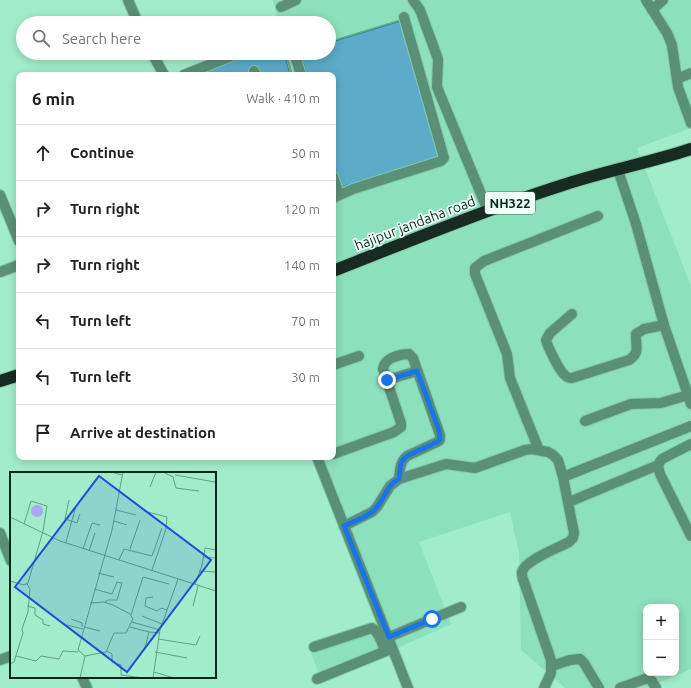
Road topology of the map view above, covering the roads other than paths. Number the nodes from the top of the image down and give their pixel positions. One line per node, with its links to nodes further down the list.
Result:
1 (128, 0): 8 (street)
2 (296, 0): 6 (street)
3 (413, 0): 23 (street)
4 (646, 0): 7 (street)
5 (663, 0): 7 (street)
6 (281, 7)
7 (652, 10): 17 (street)
8 (135, 16)
9 (404, 17): 22 (street)
10 (156, 60): 13 (street)
11 (222, 60): 14 (street)
12 (296, 60): 15 (street)
13 (162, 72)
14 (192, 72)
15 (300, 72)
16 (691, 74): 17 (street)
17 (677, 79): 18 (street)
18 (691, 123)
19 (691, 149): 20 (highway, hajipur jandaha road / NH322)
20 (618, 170): 23 (highway, hajipur jandaha road / NH322); 30 (street)
21 (0, 195): 25 (street)
22 (336, 196)
23 (488, 211): 27 (highway, hajipur jandaha road / NH322)
24 (598, 216): 41 (street)
25 (16, 235)
26 (16, 266): 28 (street)
27 (336, 270)
28 (0, 272)
29 (572, 314): 30 (street)
30 (664, 325): 37 (street)
31 (359, 356): 32 (street)
32 (336, 364)
33 (417, 371): 35 (street); 35 (street); 46 (street)
34 (16, 376): 36 (highway)
35 (387, 380): 42 (street)
36 (0, 381)
37 (689, 400): 38 (street)
38 (585, 421)
39 (691, 426): 45 (street)
40 (691, 444): 44 (street)
41 (539, 450): 45 (street); 46 (street)
42 (336, 453)
43 (321, 460): 48 (street)
44 (658, 465): 47 (street); 50 (street)
45 (563, 477): 47 (street)
46 (399, 479): 48 (street)
47 (569, 502): 58 (street)
48 (344, 526): 53 (street)
49 (0, 533): 51 (street)
50 (691, 536)
51 (10, 558)
52 (461, 607): 53 (street)
53 (389, 637): 55 (street)
54 (314, 647): 55 (street)
55 (389, 649): 60 (street); 62 (street)
56 (10, 656): 57 (street)
57 (0, 660)
58 (552, 666): 63 (street); 64 (street)
59 (82, 678): 61 (street)
60 (317, 679)
61 (87, 688)
62 (408, 688)
63 (544, 688)
64 (599, 688)
65 (620, 688): 66 (street)
66 (656, 688)

